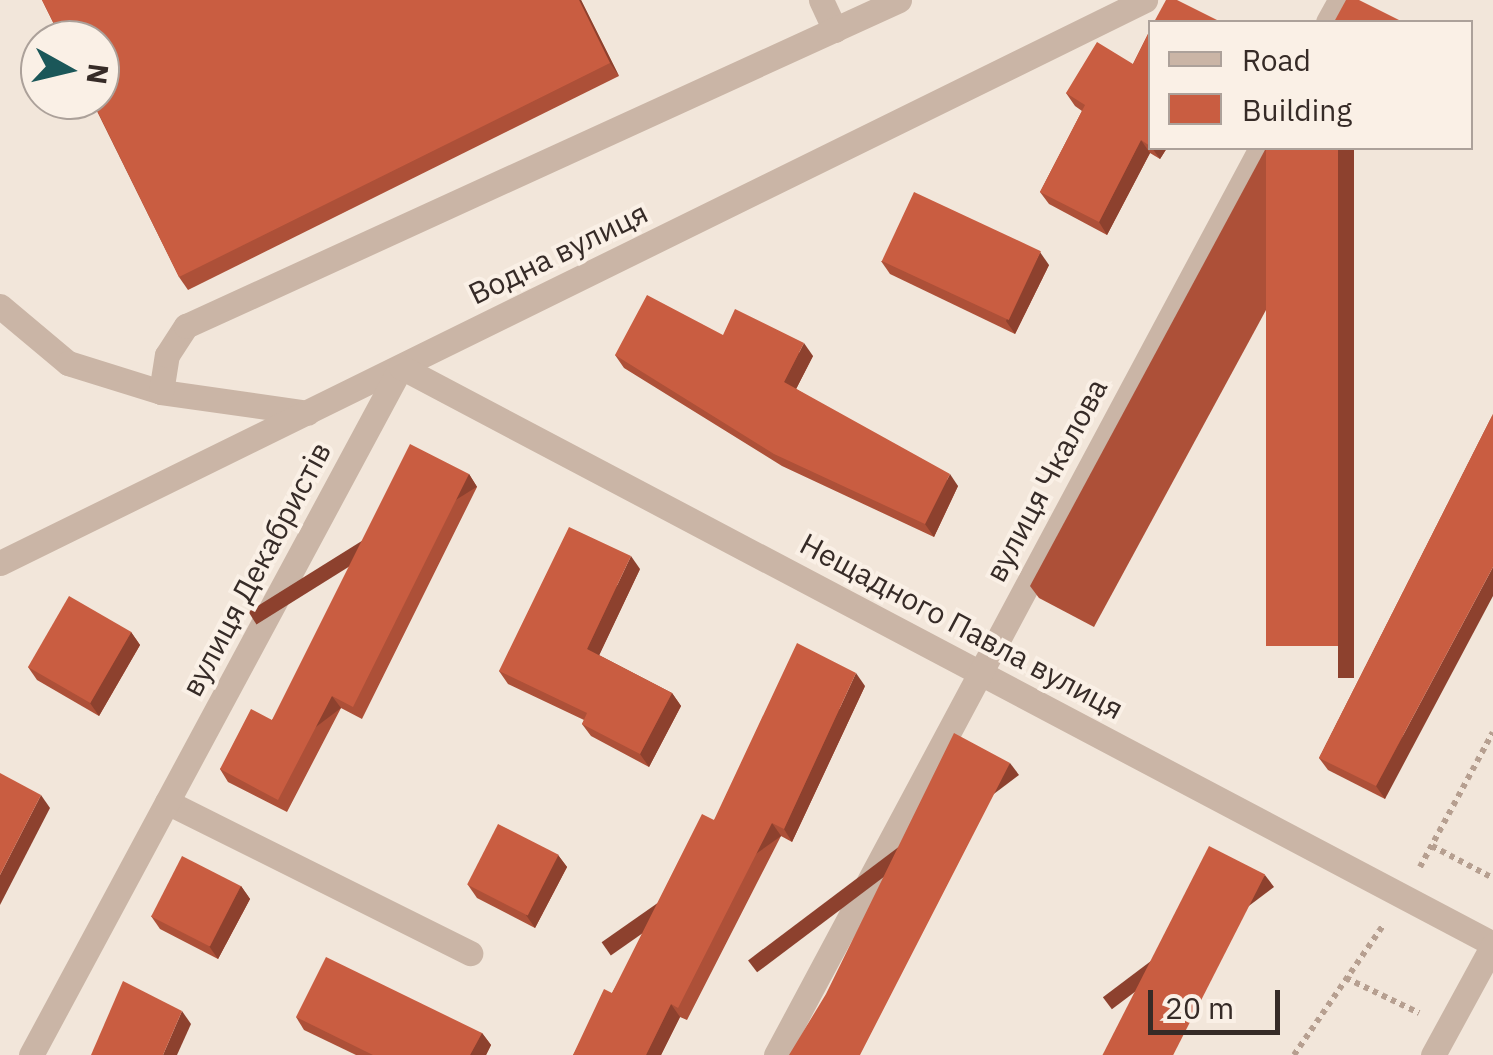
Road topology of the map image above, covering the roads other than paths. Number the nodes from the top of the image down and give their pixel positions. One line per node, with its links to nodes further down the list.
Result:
1 (821, 0): 4 (street)
2 (899, 0): 4 (street)
3 (1145, 0): 7 (street, Водна вулиця)
4 (835, 30): 8 (street)
5 (1260, 150): 11 (street, вулиця Чкалова)
6 (0, 306): 8 (street)
7 (401, 366): 9 (street, Водна вулиця); 11 (street, Нещадного Павла вулиця); 12 (street, вулиця Декабристів)
8 (161, 392): 9 (street)
9 (308, 412): 10 (street, Водна вулиця)
10 (0, 564)
11 (980, 672): 13 (street, Нещадного Павла вулиця); 16 (street, вулиця Чкалова)
12 (167, 802): 14 (street); 15 (street, вулиця Декабристів)
13 (1493, 944): 17 (street)
14 (470, 954)
15 (31, 1055)
16 (776, 1055)
17 (1433, 1055)

